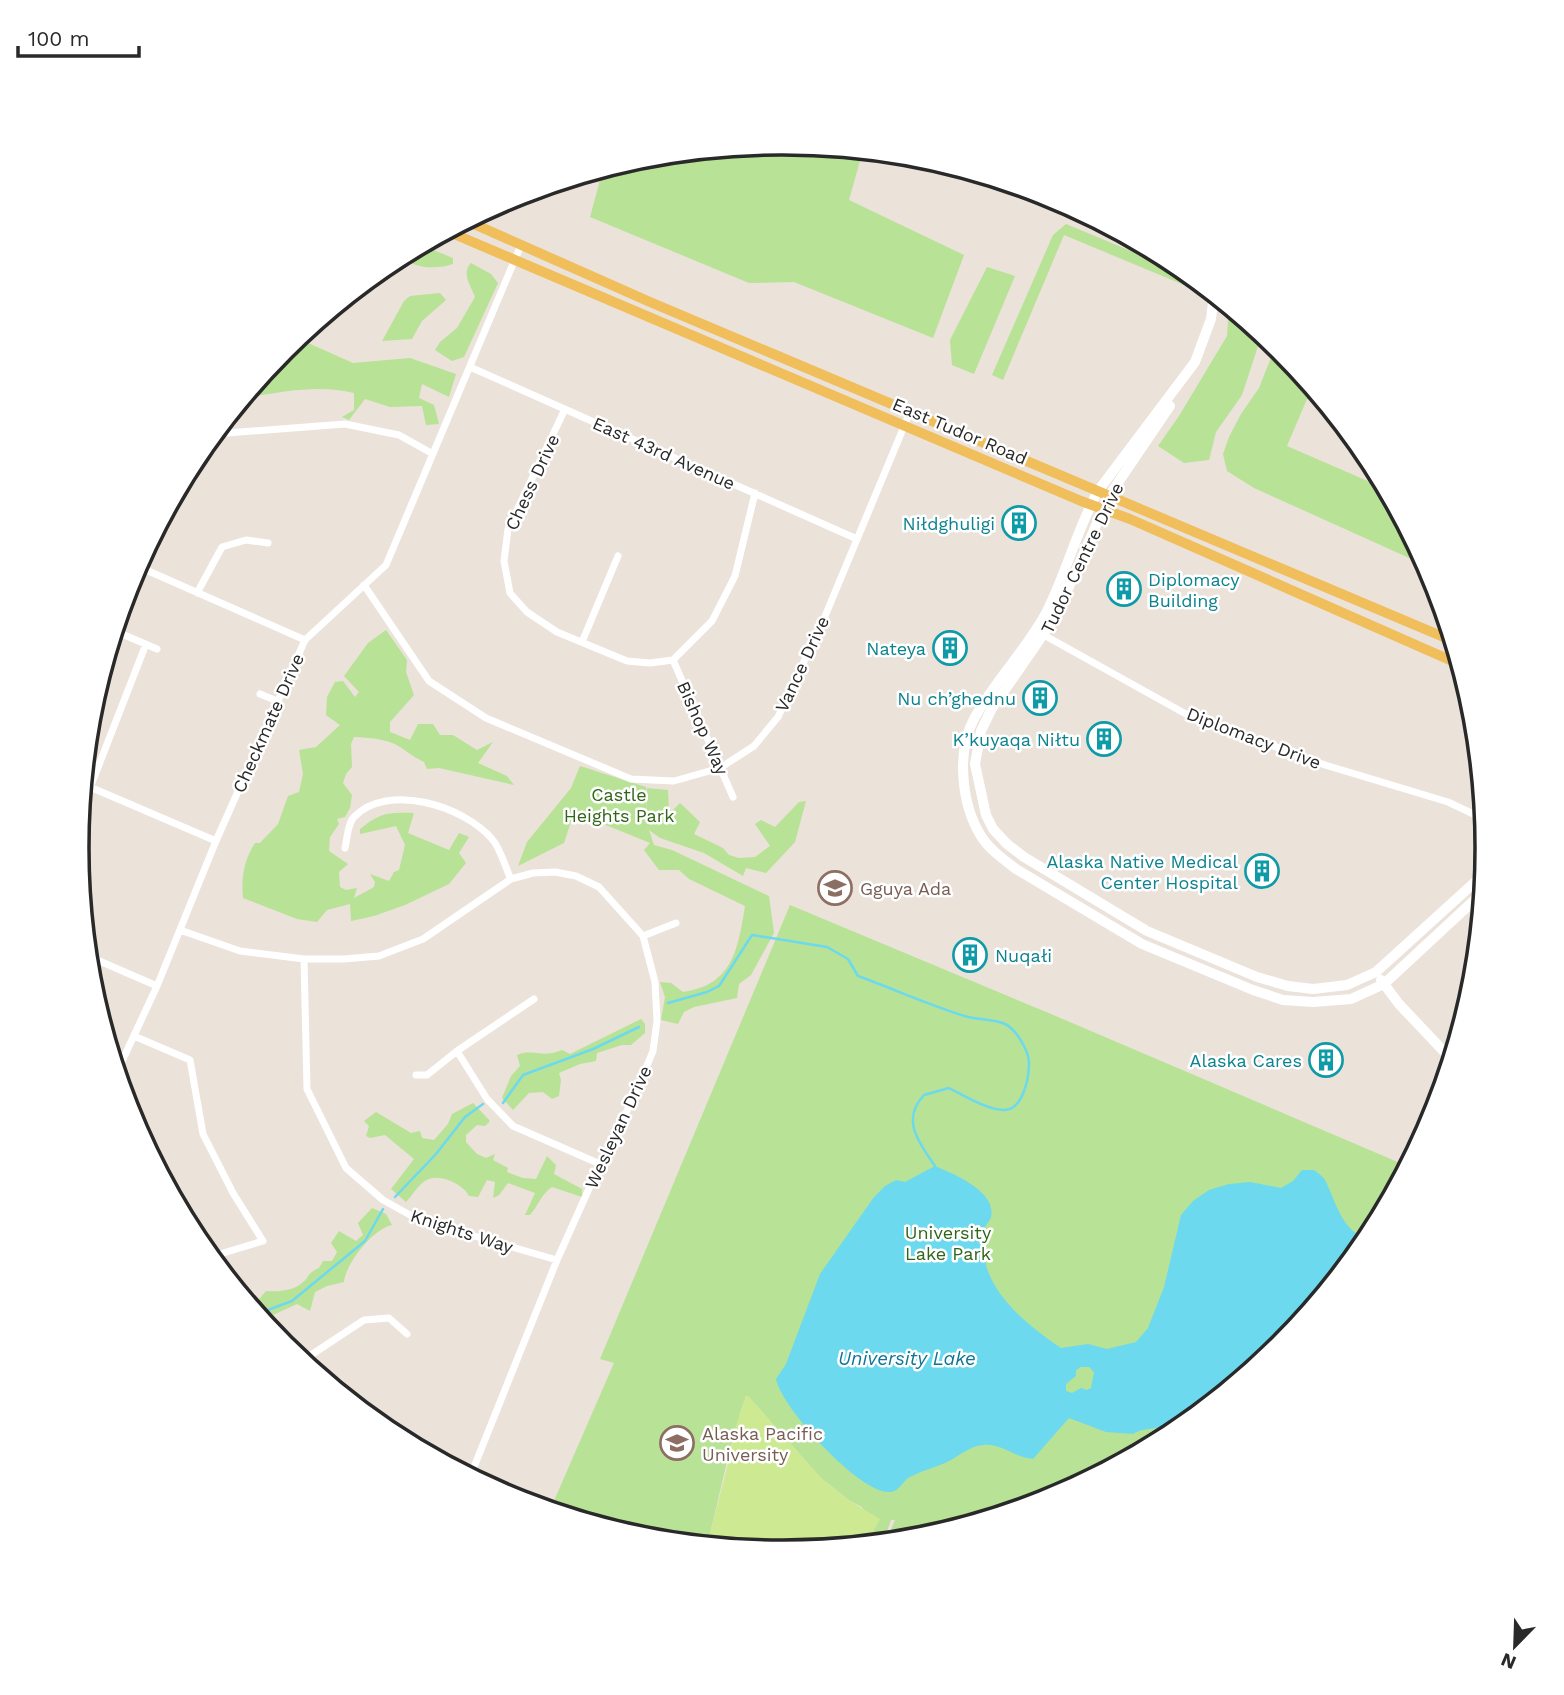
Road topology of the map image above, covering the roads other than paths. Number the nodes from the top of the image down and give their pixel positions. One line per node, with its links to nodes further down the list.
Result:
1 (478, 225): 3 (main road, East Tudor Road)
2 (458, 236): 4 (main road, East Tudor Road)
3 (522, 245): 4 (street, Checkmate Drive); 8 (main road, East Tudor Road)
4 (515, 260): 6 (street, Checkmate Drive); 9 (main road, East Tudor Road)
5 (1213, 305): 13 (street, Tudor Centre Drive)
6 (470, 367): 7 (street, East 43rd Avenue); 11 (street, Checkmate Drive)
7 (565, 409): 12 (street, East 43rd Avenue); 26 (street, Chess Drive)
8 (910, 412): 9 (street, Vance Drive); 13 (main road, East Tudor Road)
9 (904, 426): 14 (main road, East Tudor Road); 16 (street, Vance Drive)
10 (227, 433): 11 (street)
11 (433, 454): 20 (street, Checkmate Drive)
12 (755, 493): 16 (street, East 43rd Avenue); 30 (street)
13 (1103, 494): 14 (street, Tudor Centre Drive); 15 (street, Tudor Centre Drive); 24 (main road, East Tudor Road)
14 (1091, 505): 15 (main road, East Tudor Road); 22 (street, Tudor Centre Drive)
15 (1103, 509): 22 (street, Tudor Centre Drive); 29 (main road, East Tudor Road)
16 (857, 539): 33 (street, Vance Drive)
17 (268, 543): 21 (street)
18 (618, 556): 26 (street)
19 (147, 571): 21 (street)
20 (364, 586): 25 (street, Checkmate Drive); 33 (street, Vance Drive)
21 (197, 593): 25 (street)
22 (1041, 632): 37 (street, Diplomacy Drive); 48 (street, Tudor Centre Drive); 49 (street, Tudor Centre Drive)
23 (123, 634): 27 (street)
24 (1442, 637)
25 (306, 640): 32 (street, Checkmate Drive)
26 (582, 642): 30 (street)
27 (146, 644): 28 (street); 34 (street)
28 (157, 649)
29 (1448, 659)
30 (673, 660): 33 (street, Bishop Way)
31 (260, 694): 32 (street)
32 (277, 701): 38 (street, Checkmate Drive)
33 (720, 768): 36 (street, Bishop Way)
34 (94, 769)
35 (92, 788): 38 (street)
36 (733, 797)
37 (1474, 814)
38 (216, 841): 44 (street, Checkmate Drive)
39 (345, 848): 40 (street)
40 (511, 879): 45 (street, Wesleyan Drive); 46 (street, Wesleyan Drive)
41 (1473, 884): 48 (street, Tudor Centre Drive)
42 (1472, 902): 49 (street, Tudor Centre Drive)
43 (676, 923): 45 (street)
44 (180, 930): 46 (street, Wesleyan Drive); 50 (street, Checkmate Drive)
45 (643, 936): 57 (street, Wesleyan Drive)
46 (304, 959): 59 (street, Knights Way)
47 (99, 961): 50 (street)
48 (1376, 972): 49 (street)
49 (1384, 984): 54 (street)
50 (157, 986): 52 (street, Checkmate Drive)
51 (534, 999): 53 (street)
52 (134, 1036): 55 (street, Checkmate Drive); 58 (street)
53 (457, 1051): 56 (street); 57 (street)
54 (1444, 1051)
55 (123, 1060)
56 (416, 1075)
57 (600, 1164): 59 (street, Wesleyan Drive)
58 (221, 1254)
59 (558, 1260): 62 (street, Wesleyan Drive)
60 (407, 1334): 61 (street)
61 (311, 1355)
62 (473, 1468)

